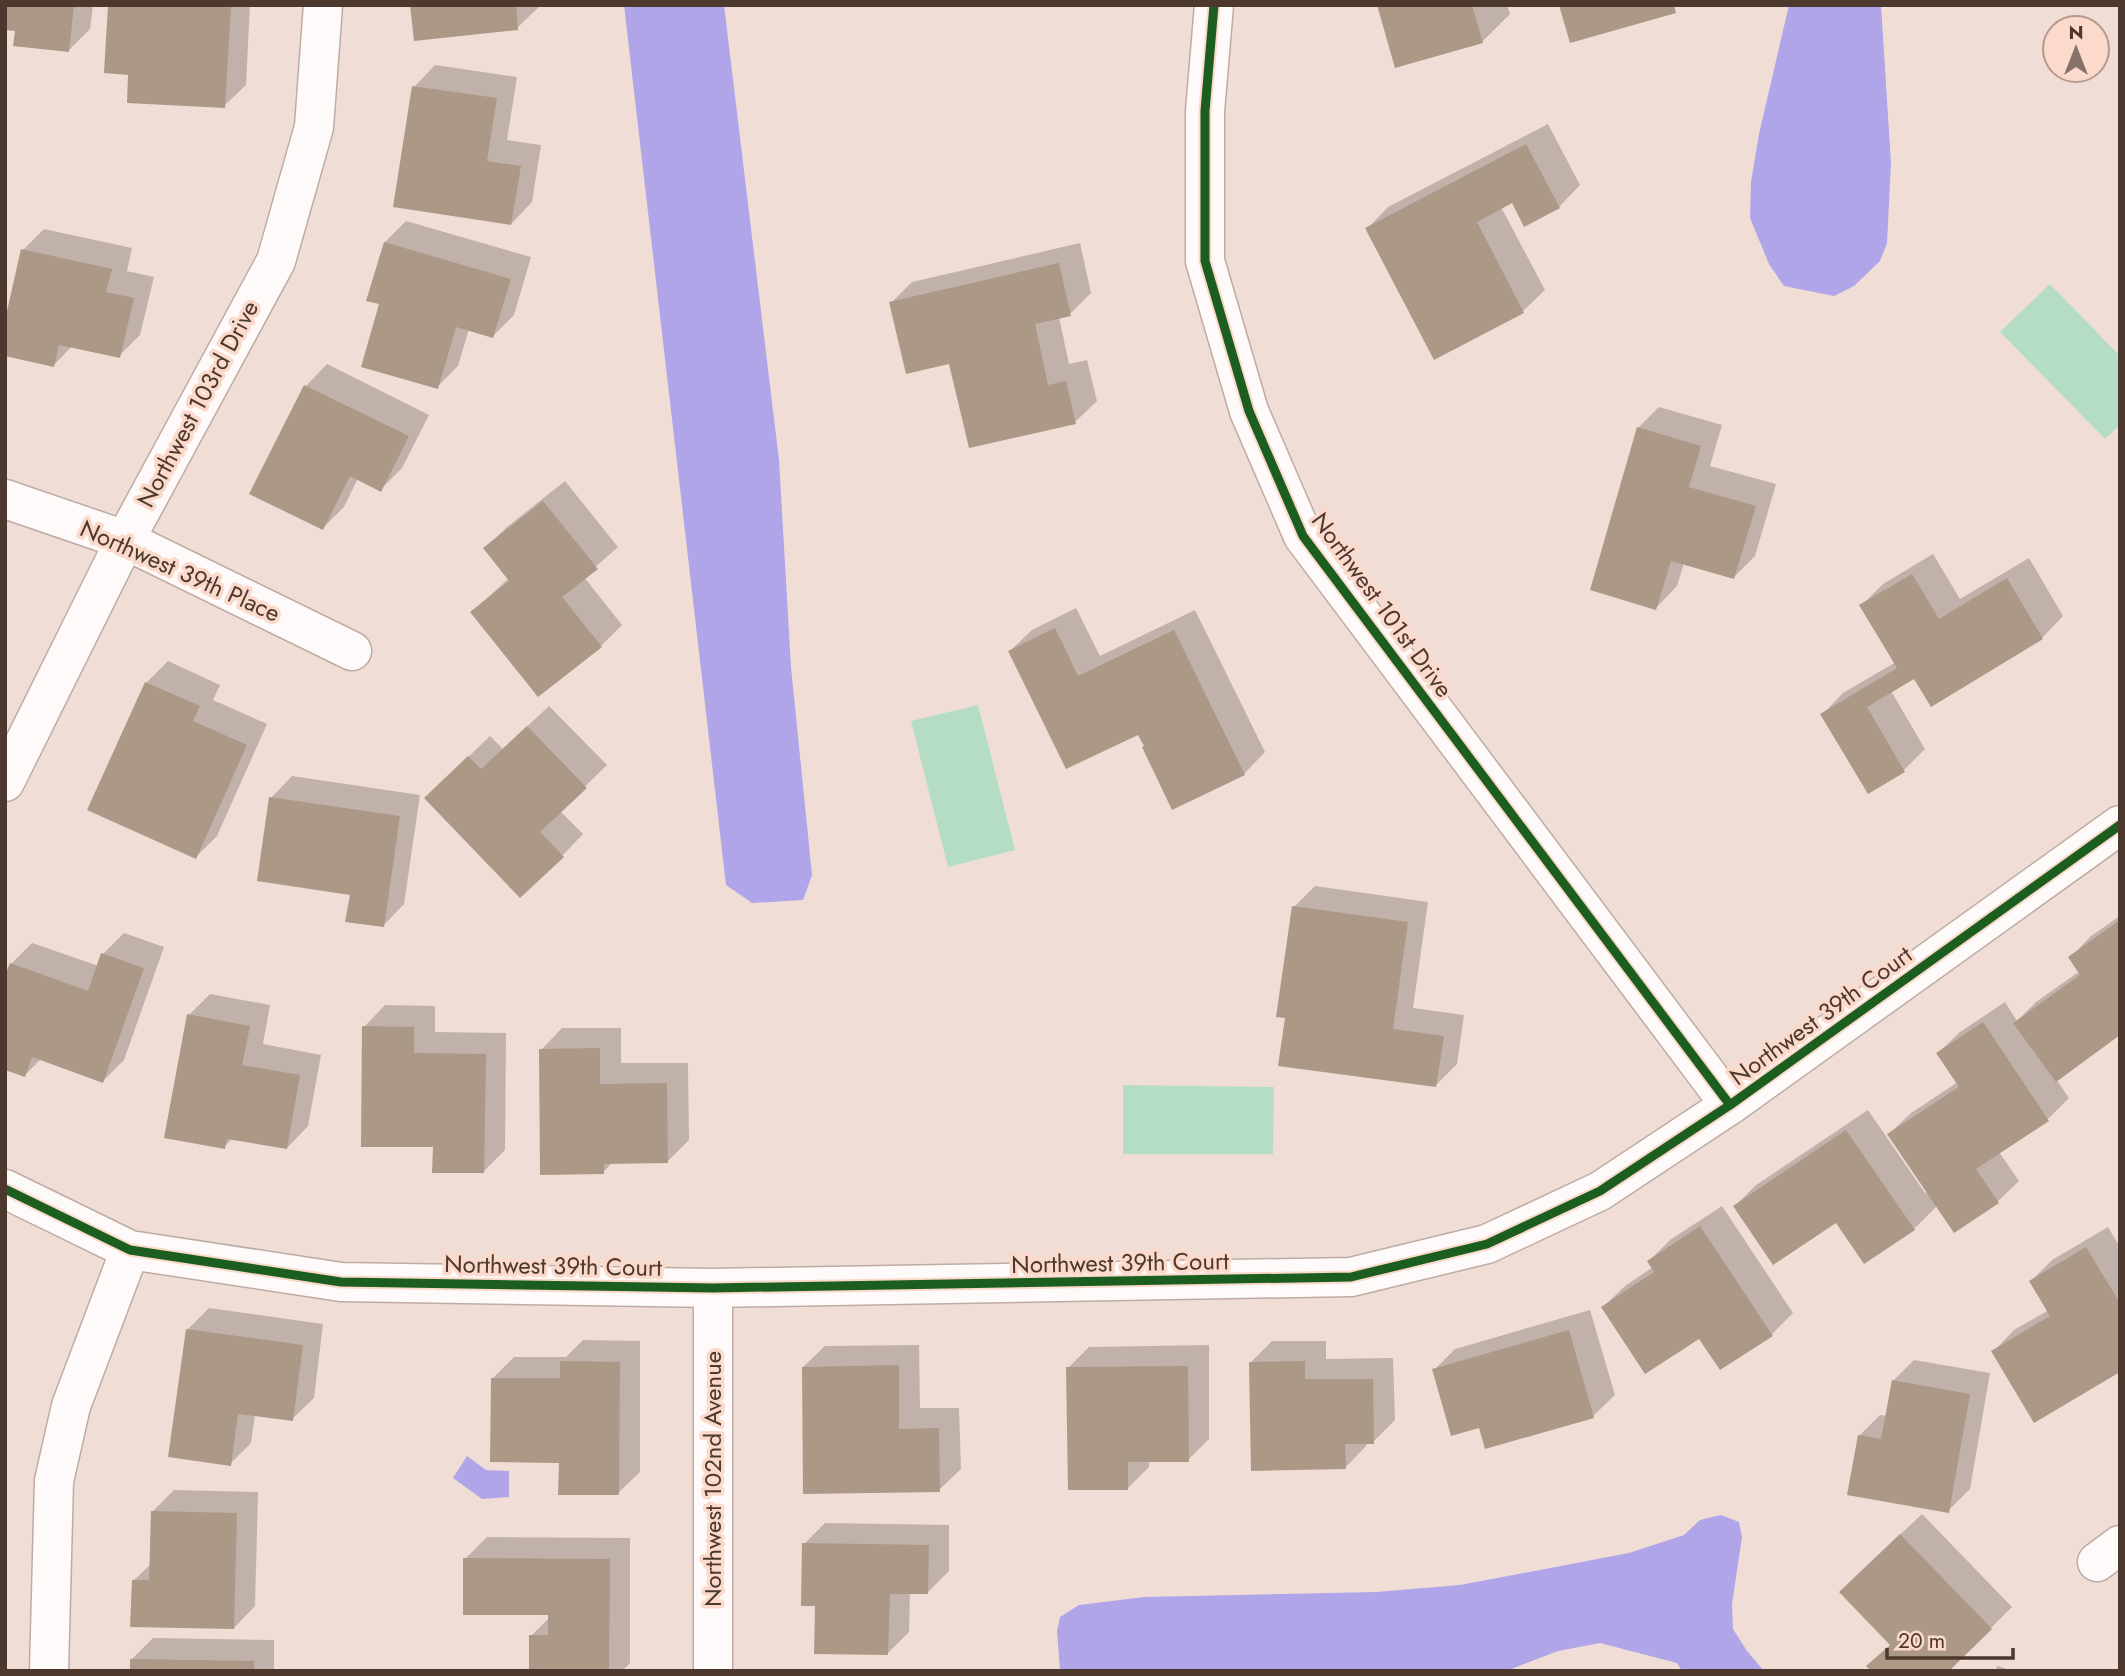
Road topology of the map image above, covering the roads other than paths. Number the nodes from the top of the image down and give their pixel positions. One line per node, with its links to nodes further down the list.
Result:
1 (323, 5): 4 (street, Northwest 103rd Drive)
2 (1214, 5): 8 (street, Northwest 101st Drive)
3 (5, 499): 4 (street, Northwest 39th Place)
4 (125, 540): 5 (street, Northwest 39th Place); 6 (street, Northwest 103rd Drive)
5 (352, 651)
6 (5, 782)
7 (2120, 825): 8 (street, Northwest 39th Court)
8 (1730, 1105): 11 (street, Northwest 39th Court)
9 (5, 1189): 10 (street, Northwest 39th Court)
10 (130, 1250): 11 (street, Northwest 39th Court); 12 (street)
11 (713, 1288): 13 (street, Northwest 102nd Avenue)
12 (49, 1671)
13 (713, 1671)

